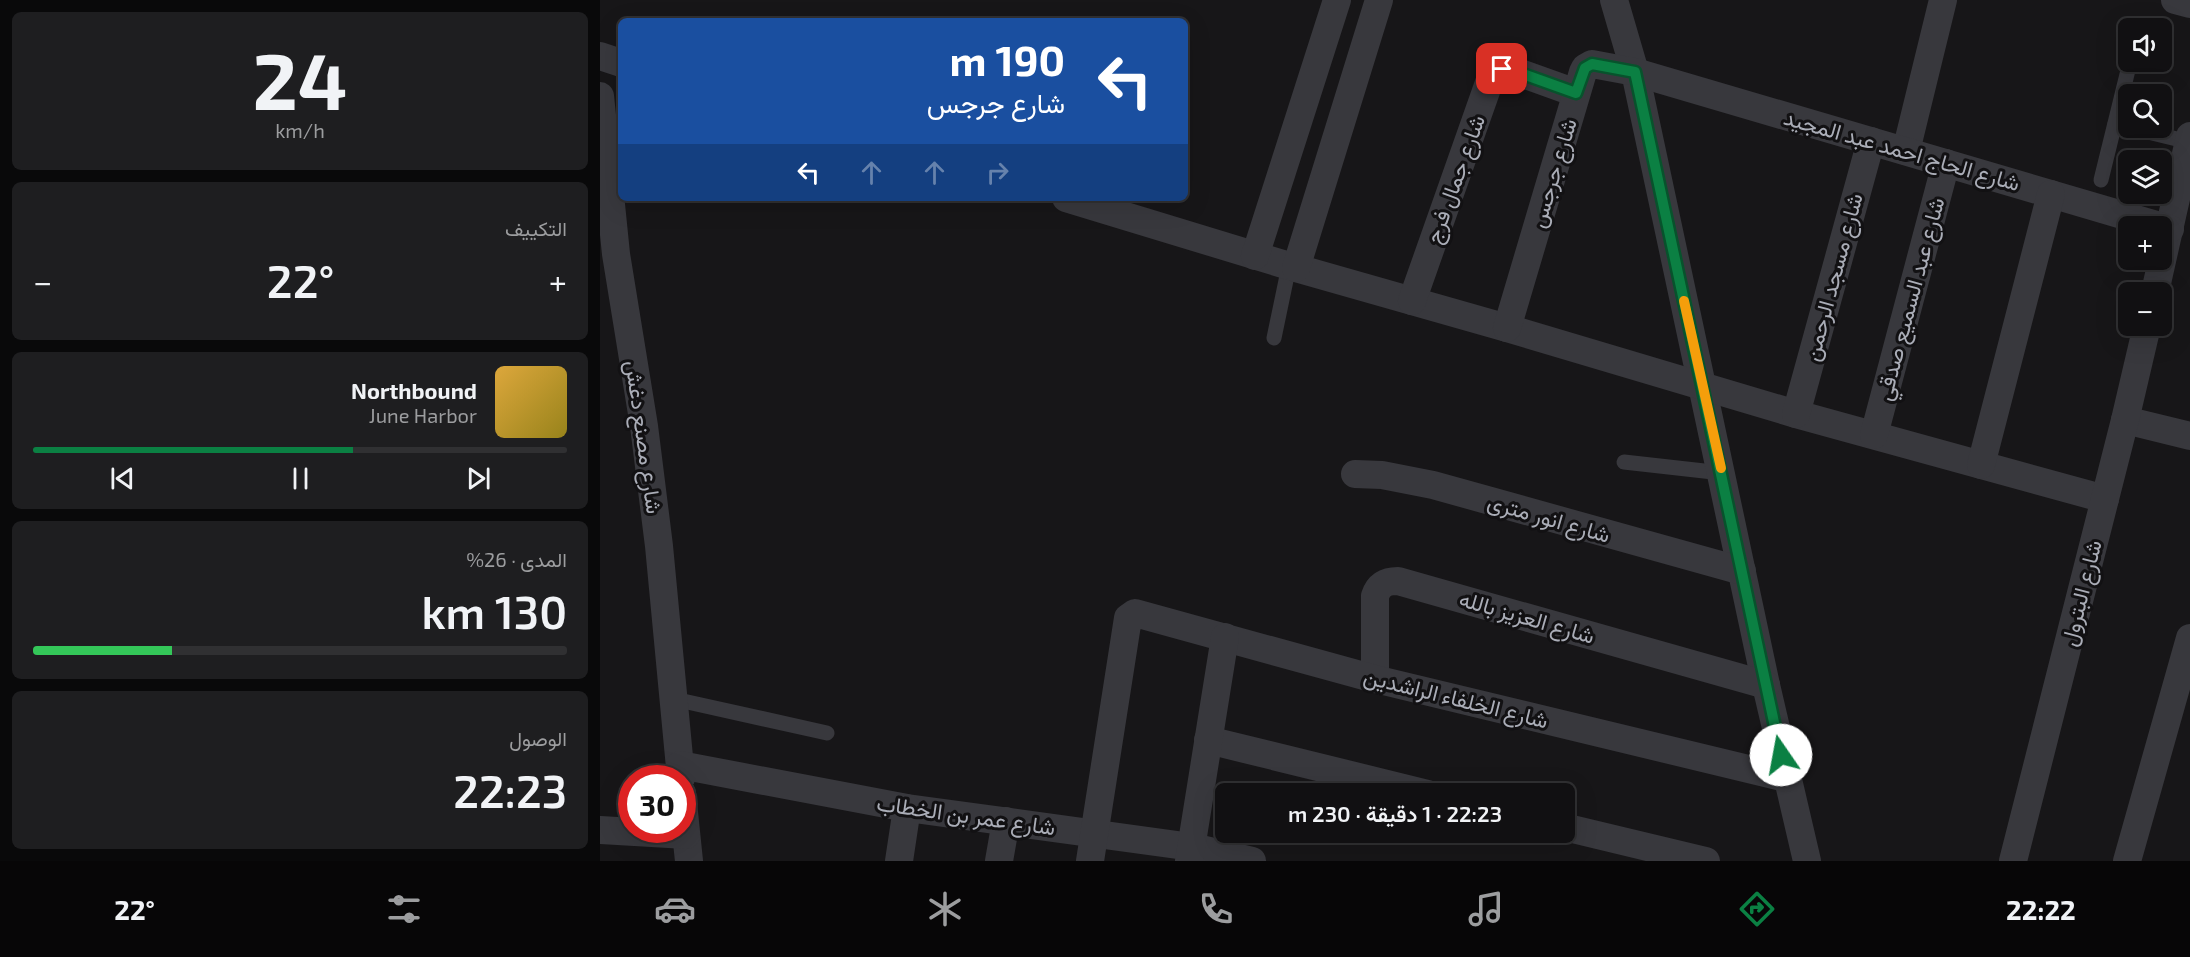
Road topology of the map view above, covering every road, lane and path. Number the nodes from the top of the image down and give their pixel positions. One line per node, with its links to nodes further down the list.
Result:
1 (1336, 0): 23 (street)
2 (1379, 0): 24 (street)
3 (1614, 0): 9 (street)
4 (1943, 0): 16 (street)
5 (2175, 0): 6 (street)
6 (2190, 4)
7 (600, 56): 8 (street)
8 (618, 62)
9 (1635, 72): 11 (street, شارع جرجس); 15 (street, شارع الحاج احمد عبد المجيد); 30 (street)
10 (2128, 72): 13 (lane)
11 (1576, 93): 26 (street, شارع جمال فرج); 27 (street, شارع جرجس)
12 (600, 96): 22 (street, شارع مصنع دغش)
13 (2115, 124): 14 (lane); 18 (lane)
14 (2189, 139): 21 (street)
15 (1871, 141): 16 (street, شارع الحاج احمد عبد المجيد); 31 (street, شارع مسجد الرحمن)
16 (1906, 151): 17 (street, شارع الحاج احمد عبد المجيد)
17 (1946, 163): 19 (street, شارع الحاج احمد عبد المجيد); 33 (street, شارع عبد السميع صدقي)
18 (2102, 180)
19 (2051, 194): 21 (street, شارع الحاج احمد عبد المجيد); 36 (street)
20 (1076, 201): 23 (street)
21 (2178, 215): 25 (street)
22 (608, 255): 45 (street, شارع مصنع دغش)
23 (1255, 256): 24 (street)
24 (1293, 267): 26 (street); 29 (lane)
25 (2158, 282)
26 (1412, 301): 27 (street)
27 (1507, 328): 30 (street)
28 (2145, 336): 32 (street, شارع البترول)
29 (1274, 338)
30 (1702, 387): 31 (street); 37 (street)
31 (1796, 414): 33 (street)
32 (2125, 420): 34 (street); 39 (street, شارع البترول)
33 (1874, 435): 36 (street)
34 (2190, 436)
35 (1624, 462): 37 (lane)
36 (1981, 465): 39 (street)
37 (1722, 473): 40 (street)
38 (1355, 474): 40 (street, شارع انور مترى)
39 (2105, 499): 59 (street, شارع البترول)
40 (1742, 571): 44 (street)
41 (1225, 637): 43 (street, شارع الخلفاء الراشدين); 47 (street); 56 (street, شارع الخلفاء الراشدين)
42 (2190, 638): 66 (street)
43 (1375, 679): 44 (street, شارع العزيز بالله); 50 (street, شارع الخلفاء الراشدين)
44 (1766, 685): 50 (street)
45 (674, 699): 46 (lane); 48 (street, شارع مصنع دغش)
46 (827, 733)
47 (1208, 740): 51 (street); 58 (street)
48 (680, 765)
49 (696, 774): 52 (street, شارع عمر بن الخطاب)
50 (1786, 778): 65 (street)
51 (1383, 783)
52 (907, 808): 53 (street, شارع عمر بن الخطاب); 60 (street)
53 (1006, 821): 56 (street, شارع عمر بن الخطاب); 61 (street)
54 (600, 830): 57 (street)
55 (1575, 830): 64 (street)
56 (1095, 833): 58 (street, شارع عمر بن الخطاب); 62 (street)
57 (693, 852)
58 (1190, 854): 63 (street, شارع عمر بن الخطاب)
59 (2018, 860)
60 (899, 861)
61 (999, 861)
62 (1090, 861)
63 (1252, 861)
64 (1706, 861)
65 (1806, 861)
66 (2127, 861)

